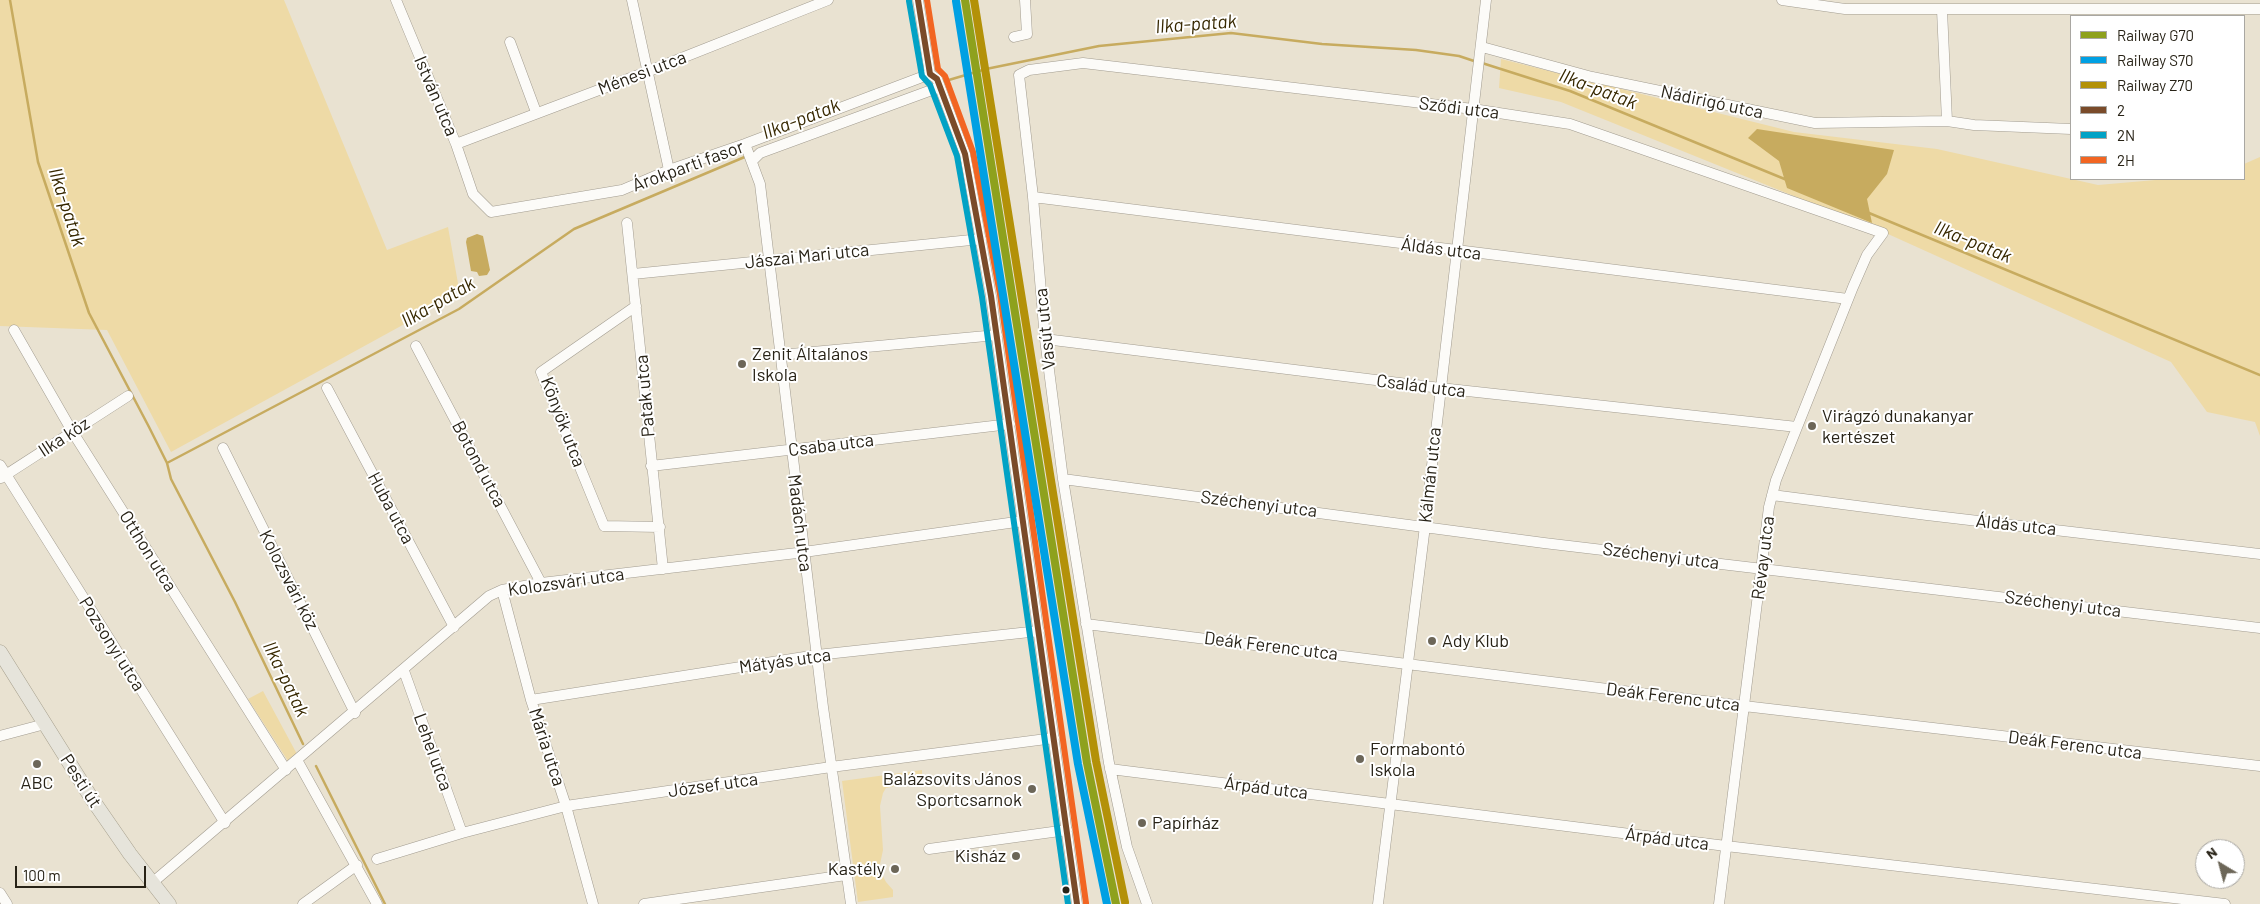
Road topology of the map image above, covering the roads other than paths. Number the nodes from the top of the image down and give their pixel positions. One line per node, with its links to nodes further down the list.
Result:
1 (396, 0): 21 (street, István utca)
2 (632, 0): 14 (street)
3 (828, 0): 14 (street, Ménesi utca)
4 (918, 0): 16 (street)
5 (1025, 0): 11 (street)
6 (1486, 0): 13 (street, Kálmán utca)
7 (1782, 0): 8 (street)
8 (1845, 5): 10 (street)
9 (2260, 9): 10 (street)
10 (1942, 10): 19 (street)
11 (1014, 37)
12 (510, 42): 18 (street)
13 (1481, 52): 17 (street, Kálmán utca); 19 (street, Nádirigó utca)
14 (648, 71): 18 (street, Ménesi utca); 23 (street)
15 (1019, 75): 17 (street, Sződi utca); 25 (street, Vasút utca)
16 (937, 82): 22 (street, Árokparti fasor); 22 (street, Árokparti fasor); 28 (street)
17 (1473, 109): 27 (street, Sződi utca); 29 (street, Kálmán utca)
18 (536, 112): 21 (street, Ménesi utca)
19 (1947, 121): 20 (street, Nádirigó utca)
20 (2070, 129)
21 (456, 144): 24 (street, István utca)
22 (749, 153): 23 (street, Árokparti fasor); 30 (street, Madách utca)
23 (669, 170): 24 (street, Árokparti fasor)
24 (473, 194)
25 (1033, 197): 29 (street, Áldás utca); 36 (street, Vasút utca)
26 (627, 223): 31 (street, Patak utca)
27 (1883, 233): 32 (street, Révay utca)
28 (981, 239): 30 (street, Jászai Mari utca); 35 (street)
29 (1457, 251): 32 (street, Áldás utca); 40 (street, Kálmán utca)
30 (769, 259): 31 (street, Jászai Mari utca); 38 (street, Madách utca)
31 (633, 274): 33 (street, Patak utca)
32 (1848, 299): 43 (street, Révay utca)
33 (636, 306): 48 (street, Patak utca); 54 (street, Könyök utca)
34 (14, 330): 44 (street, Otthon utca)
35 (997, 335): 38 (street); 42 (street)
36 (1045, 339): 40 (street, Család utca); 50 (street, Vasút utca)
37 (416, 346): 59 (street, Botond utca)
38 (780, 355): 46 (street, Madách utca)
39 (328, 388): 62 (street, Huba utca)
40 (1440, 388): 43 (street, Család utca); 53 (street, Kálmán utca)
41 (128, 396): 44 (street, Ilka köz)
42 (1010, 424): 46 (street, Csaba utca); 52 (street)
43 (1797, 427): 51 (street, Révay utca)
44 (72, 431): 49 (street, Ilka köz); 79 (street, Otthon utca)
45 (223, 448): 71 (street, Kolozsvári köz)
46 (791, 450): 48 (street, Csaba utca); 55 (street, Madách utca)
47 (0, 465): 49 (street, Pozsonyi utca)
48 (651, 466): 54 (street, Patak utca)
49 (3, 477): 82 (street, Pozsonyi utca)
50 (1063, 479): 53 (street, Széchenyi utca); 61 (street, Vasút utca)
51 (1772, 495): 56 (street, Áldás utca); 57 (street, Révay utca)
52 (1023, 521): 55 (street, Kolozsvári utca); 64 (street)
53 (1425, 526): 57 (street, Széchenyi utca); 67 (street, Kálmán utca)
54 (660, 527): 58 (street, Patak utca)
55 (804, 552): 58 (street, Kolozsvári utca); 66 (street, Madách utca)
56 (2260, 554)
57 (1762, 568): 63 (street, Széchenyi utca); 70 (street, Révay utca)
58 (663, 569): 59 (street, Kolozsvári utca)
59 (541, 583): 60 (street, Kolozsvári utca)
60 (502, 590): 62 (street, Kolozsvári utca); 69 (street, Mária utca)
61 (1086, 624): 67 (street, Deák Ferenc utca); 78 (street, Vasút utca)
62 (454, 627): 68 (street, Kolozsvári utca)
63 (2260, 628)
64 (1039, 630): 66 (street, Mátyás utca); 74 (street)
65 (0, 652): 72 (main road, Pesti út)
66 (817, 655): 69 (street, Mátyás utca); 77 (street, Madách utca)
67 (1407, 663): 70 (street, Deák Ferenc utca); 80 (street, Kálmán utca)
68 (404, 671): 71 (street, Kolozsvári utca); 84 (street, Lehel utca)
69 (531, 700): 81 (street, Mária utca)
70 (1744, 706): 76 (street, Deák Ferenc utca); 85 (street, Révay utca)
71 (355, 712): 75 (street, Kolozsvári utca)
72 (45, 724): 73 (street); 90 (main road, Pesti út)
73 (0, 736)
74 (1054, 738): 77 (street, József utca); 83 (street)
75 (301, 758): 79 (street, Kolozsvári utca); 88 (street)
76 (2260, 766)
77 (831, 767): 81 (street, József utca); 89 (street, Madách utca)
78 (1110, 768): 80 (street, Árpád utca); 100 (street, Vasút utca)
79 (286, 770): 82 (street, Kolozsvári utca)
80 (1390, 803): 85 (street, Árpád utca); 101 (street, Kálmán utca)
81 (566, 806): 84 (street, József utca); 97 (street, Mária utca)
82 (225, 823): 90 (street, Kolozsvári utca)
83 (1068, 830): 86 (street); 92 (street)
84 (462, 833): 87 (street, József utca)
85 (1726, 846): 102 (street, Révay utca); 103 (street, Árpád utca)
86 (929, 849)
87 (377, 859)
88 (357, 865): 95 (street); 96 (street)
89 (846, 875): 98 (street); 99 (street, Madách utca)
90 (152, 883): 94 (main road, Pesti út)
91 (0, 893): 93 (street)
92 (1081, 903)
93 (7, 904)
94 (169, 904)
95 (304, 904)
96 (377, 904)
97 (593, 904)
98 (644, 904)
99 (851, 904)
100 (1147, 904)
101 (1378, 904)
102 (1719, 904)
103 (2225, 904)

